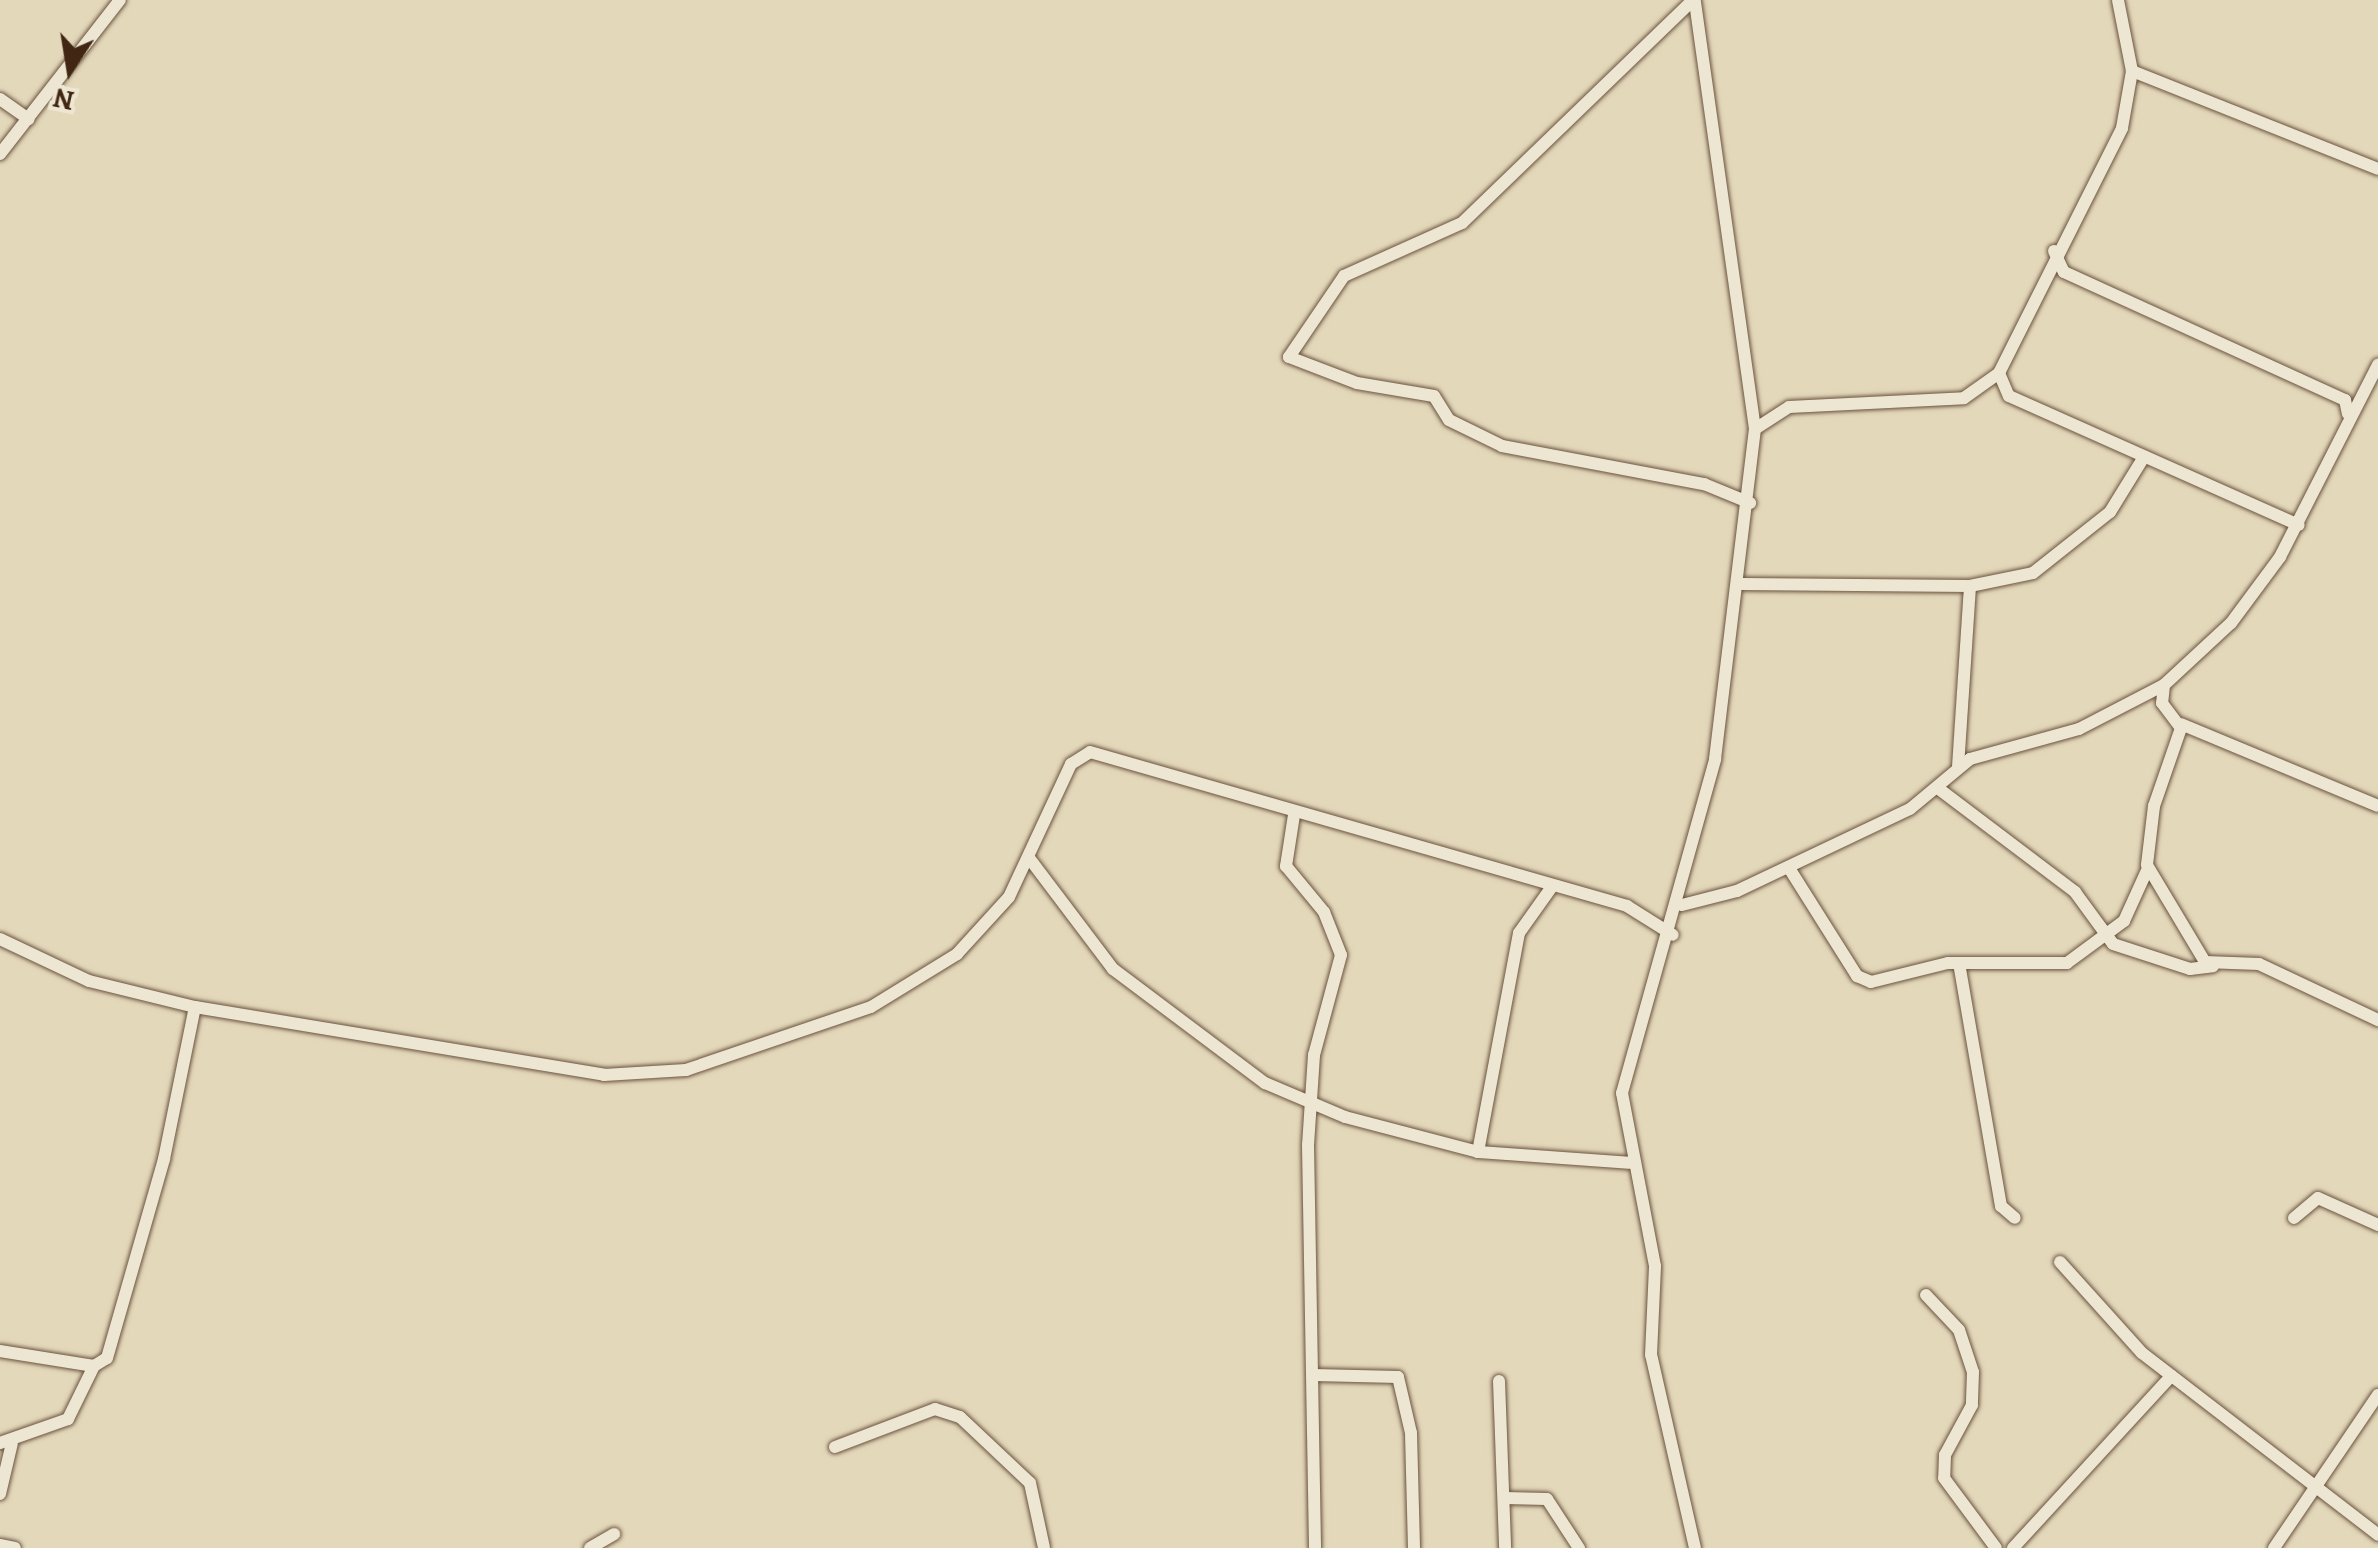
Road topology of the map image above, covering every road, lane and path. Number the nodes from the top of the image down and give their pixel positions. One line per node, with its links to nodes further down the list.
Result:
1 (120, 0): 6 (street)
2 (1694, 0): 13 (street); 15 (street)
3 (2118, 0): 4 (street)
4 (2132, 71): 8 (street); 9 (street)
5 (0, 99): 6 (street)
6 (29, 118): 7 (street)
7 (0, 154)
8 (2378, 169)
9 (2054, 251): 11 (street); 12 (street)
10 (2378, 365): 12 (street)
11 (1999, 373): 13 (street); 14 (street)
12 (2348, 414): 16 (street)
13 (1755, 429): 15 (street)
14 (2144, 457): 16 (street); 18 (street)
15 (1750, 504): 17 (street)
16 (2298, 524): 19 (street)
17 (1742, 584): 18 (street); 29 (street)
18 (1970, 586): 21 (street)
19 (2164, 685): 20 (street); 21 (street)
20 (2181, 724): 23 (street); 27 (street)
21 (1958, 766): 22 (street)
22 (1939, 789): 26 (street); 31 (street)
23 (2378, 806)
24 (1294, 816): 25 (street); 28 (street); 37 (street)
25 (1029, 858): 35 (street); 37 (street)
26 (1789, 868): 29 (street); 33 (street)
27 (2148, 868): 31 (street); 34 (street)
28 (1551, 888): 30 (street); 38 (street)
29 (1682, 906): 30 (street)
30 (1673, 934): 39 (street)
31 (2109, 938): 33 (street); 34 (street)
32 (0, 939): 35 (street)
33 (1959, 963): 40 (street)
34 (2212, 966): 36 (street)
35 (194, 1007): 46 (street)
36 (2378, 1020)
37 (1313, 1100): 38 (street); 47 (street)
38 (1478, 1152): 39 (street)
39 (1630, 1164): 67 (street)
40 (2015, 1218)
41 (2294, 1218): 42 (street)
42 (2378, 1225)
43 (2060, 1262): 48 (street)
44 (1926, 1295): 68 (street)
45 (0, 1351): 46 (street)
46 (94, 1366): 51 (street)
47 (1314, 1375): 63 (street); 64 (street)
48 (2170, 1376): 53 (street); 59 (street)
49 (1499, 1381): 55 (street)
50 (2378, 1395): 53 (street)
51 (6, 1443): 54 (street)
52 (834, 1447): 62 (street)
53 (2310, 1487): 57 (street); 69 (street)
54 (0, 1494)
55 (1505, 1498): 65 (street); 66 (street)
56 (614, 1534): 61 (street)
57 (2378, 1535)
58 (0, 1545): 60 (street)
59 (2015, 1547)
60 (15, 1548)
61 (590, 1548)
62 (1044, 1548)
63 (1315, 1548)
64 (1414, 1548)
65 (1505, 1548)
66 (1579, 1548)
67 (1695, 1548)
68 (1996, 1548)
69 (2274, 1548)

